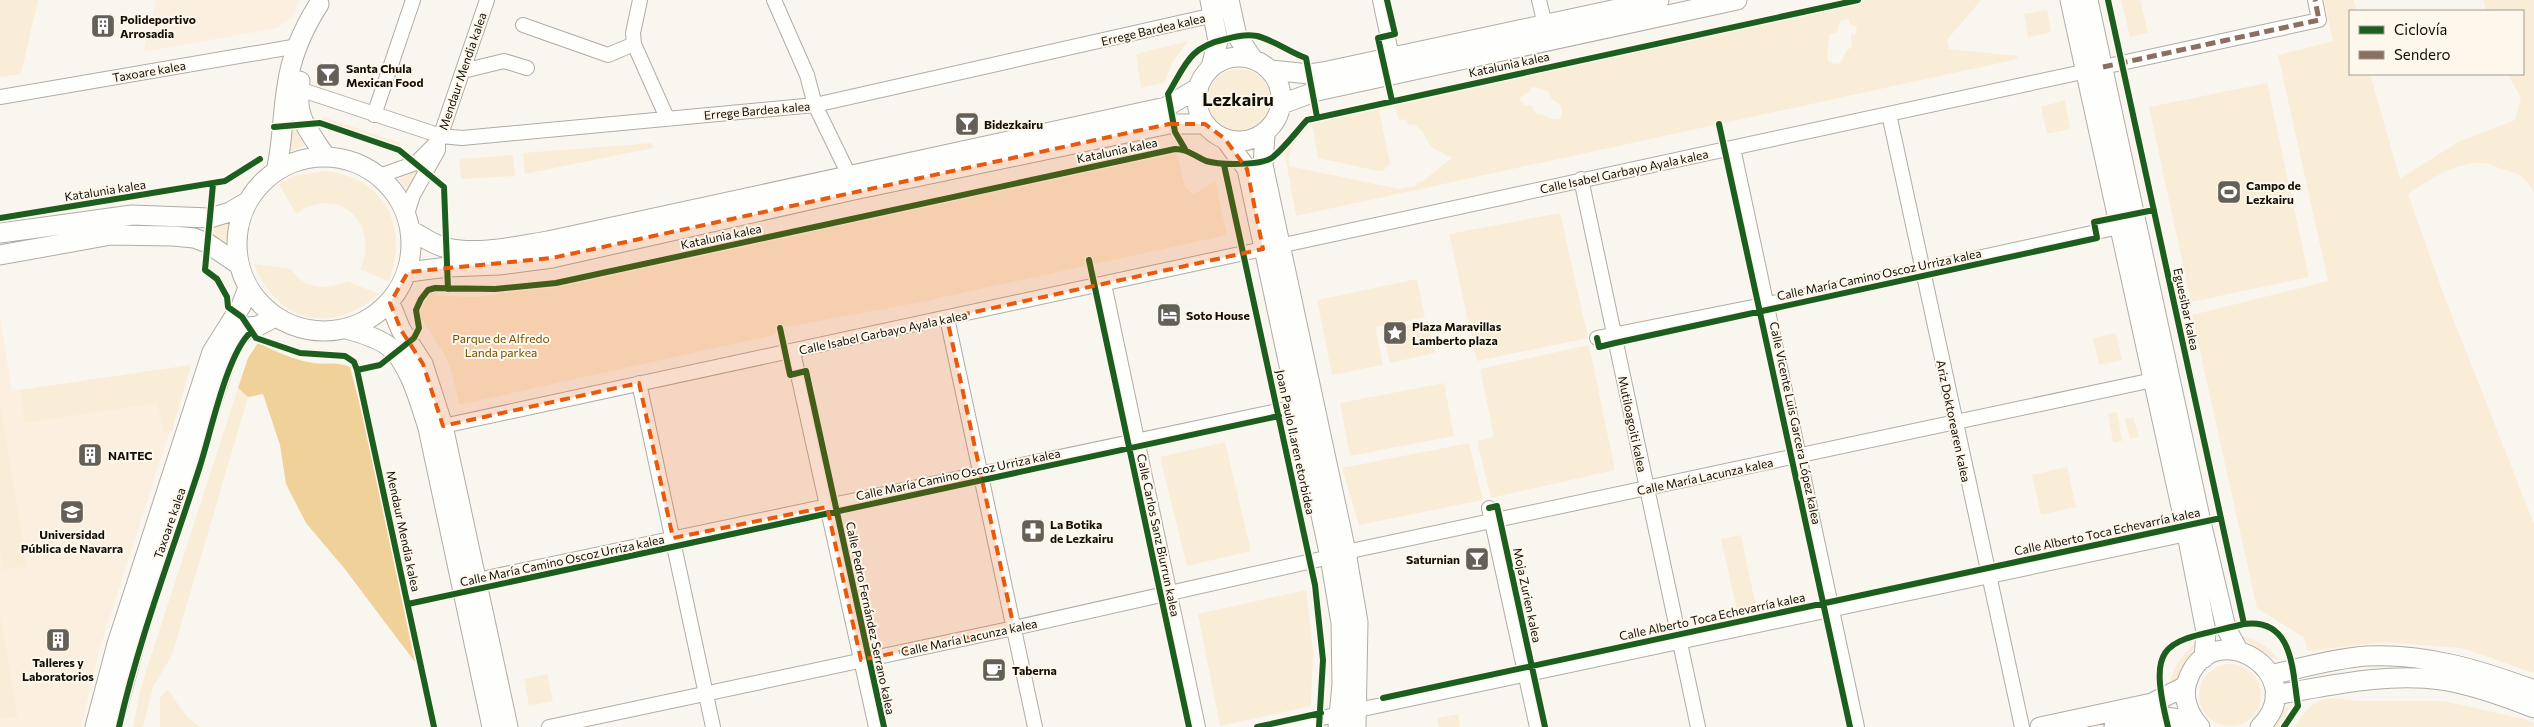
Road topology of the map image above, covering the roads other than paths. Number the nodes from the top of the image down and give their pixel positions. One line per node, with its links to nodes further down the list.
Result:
1 (413, 0): 32 (street)
2 (487, 0): 25 (street, Mendaur Mendia kalea)
3 (640, 0): 17 (street)
4 (774, 0): 30 (street)
5 (1229, 0): 20 (street)
6 (1380, 0): 19 (street)
7 (1539, 0): 16 (street)
8 (1659, 0): 16 (street)
9 (1736, 0): 29 (street, Katalunia kalea)
10 (2070, 0): 23 (street)
11 (2088, 0): 23 (street)
12 (2315, 0): 23 (street, Calle Isabel Garbayo Ayala kalea)
13 (320, 2): 18 (street); 27 (street)
14 (1212, 8): 21 (street); 30 (street, Errege Bardea kalea)
15 (523, 25): 17 (street)
16 (1545, 25): 19 (street)
17 (634, 44): 33 (street)
18 (298, 46): 28 (street, Taxoare kalea); 40 (street)
19 (1392, 57): 24 (street)
20 (1253, 59): 21 (street); 24 (street)
21 (1211, 66): 26 (street)
22 (526, 68): 25 (street)
23 (2095, 69): 31 (street, Calle Isabel Garbayo Ayala kalea); 46 (street); 83 (street)
24 (1271, 70): 29 (street)
25 (463, 71): 36 (street, Mendaur Mendia kalea)
26 (1198, 88): 34 (street); 41 (street)
27 (299, 89): 32 (street, Errege Bardea kalea); 39 (street)
28 (0, 97)
29 (1282, 104): 35 (street)
30 (815, 105): 33 (street, Errege Bardea kalea); 41 (street)
31 (1889, 114): 38 (street, Calle Isabel Garbayo Ayala kalea); 51 (street, Ariz Doktorearen kalea)
32 (374, 115): 36 (street, Errege Bardea kalea)
33 (667, 118): 36 (street, Errege Bardea kalea)
34 (1205, 124): 37 (street); 52 (street, Katalunia kalea)
35 (1264, 134): 37 (street); 48 (street, Joan Paulo II.aren etorbidea)
36 (439, 139): 42 (street, Mendaur Mendia kalea); 45 (street, Mendaur Mendia kalea)
37 (1225, 139): 48 (street, Joan Paulo II.aren etorbidea)
38 (1733, 148): 43 (street, Calle Isabel Garbayo Ayala kalea); 56 (street, Calle Vicente Luis Garcera López kalea)
39 (326, 157): 40 (street); 42 (street)
40 (276, 171): 44 (street)
41 (849, 175): 45 (street)
42 (380, 176): 45 (street)
43 (1581, 179): 48 (street, Calle Isabel Garbayo Ayala kalea); 60 (street, Mutiloagoiti kalea)
44 (247, 202): 47 (street); 50 (street)
45 (409, 223): 52 (street)
46 (2119, 227): 51 (street, Calle María Camino Oscoz Urriza kalea); 63 (street)
47 (0, 233)
48 (1271, 248): 53 (street, Calle Isabel Garbayo Ayala kalea); 65 (street, Joan Paulo II.aren etorbidea); 76 (street, Joan Paulo II.aren etorbidea)
49 (0, 255): 50 (street)
50 (238, 264): 54 (street)
51 (1923, 269): 56 (street, Calle María Camino Oscoz Urriza kalea); 66 (street, Ariz Doktorearen kalea)
52 (408, 272): 55 (street)
53 (1104, 284): 58 (street, Calle Isabel Garbayo Ayala kalea); 68 (street, Calle Carlos Sanz Biurrun kalea)
54 (248, 288): 57 (street); 96 (street, Taxoare kalea)
55 (390, 303): 59 (street); 67 (street)
56 (1768, 304): 60 (street, Calle María Camino Oscoz Urriza kalea); 69 (street, Calle Vicente Luis Garcera López kalea)
57 (275, 317): 59 (street); 97 (street, Taxoare kalea)
58 (947, 318): 62 (street, Calle Isabel Garbayo Ayala kalea); 70 (street)
59 (347, 329): 98 (street)
60 (1613, 335): 61 (street, Calle María Camino Oscoz Urriza kalea); 71 (street, Mutiloagoiti kalea)
61 (1598, 338)
62 (793, 352): 64 (street, Calle Isabel Garbayo Ayala kalea); 72 (street, Calle Pedro Fernández Serrano kalea)
63 (2153, 380): 66 (street, Calle María Lacunza kalea); 74 (street)
64 (639, 383): 67 (street, Calle Isabel Garbayo Ayala kalea); 75 (street)
65 (1297, 407): 68 (street, Calle María Camino Oscoz Urriza kalea); 76 (street, Joan Paulo II.aren etorbidea)
66 (1954, 423): 69 (street, Calle María Lacunza kalea); 77 (street, Ariz Doktorearen kalea)
67 (443, 426): 78 (street)
68 (1137, 441): 70 (street, Calle María Camino Oscoz Urriza kalea); 79 (street, Calle Carlos Sanz Biurrun kalea)
69 (1798, 456): 71 (street, Calle María Lacunza kalea); 80 (street, Calle Vicente Luis Garcera López kalea)
70 (982, 474): 72 (street, Calle María Camino Oscoz Urriza kalea); 81 (street)
71 (1647, 488): 73 (street, Calle María Lacunza kalea); 82 (street, Mutiloagoiti kalea)
72 (827, 507): 75 (street, Calle María Camino Oscoz Urriza kalea); 85 (street, Calle Pedro Fernández Serrano kalea)
73 (1490, 514): 76 (street, Calle María Lacunza kalea); 86 (street, Moja Zurien kalea)
74 (2187, 534): 77 (street, Calle Alberto Toca Echevarría kalea); 84 (street)
75 (673, 538): 78 (street, Calle María Camino Oscoz Urriza kalea); 90 (street)
76 (1338, 555): 79 (street, Calle María Lacunza kalea); 93 (street, Joan Paulo II.aren etorbidea); 94 (street, Joan Paulo II.aren etorbidea)
77 (1988, 575): 80 (street, Calle Alberto Toca Echevarría kalea); 109 (street, Ariz Doktorearen kalea)
78 (477, 580): 99 (street)
79 (1169, 593): 81 (street, Calle María Lacunza kalea); 104 (street, Calle Carlos Sanz Biurrun kalea)
80 (1831, 609): 82 (street, Calle Alberto Toca Echevarría kalea); 108 (street, Calle Vicente Luis Garcera López kalea)
81 (1014, 628): 85 (street, Calle María Lacunza kalea); 103 (street)
82 (1680, 641): 86 (street, Calle Alberto Toca Echevarría kalea); 107 (street, Mutiloagoiti kalea)
83 (2238, 650): 84 (street); 87 (street)
84 (2204, 658): 88 (street)
85 (861, 660): 90 (street, Calle María Lacunza kalea); 102 (street, Calle Pedro Fernández Serrano kalea)
86 (1526, 675): 93 (street, Calle Alberto Toca Echevarría kalea); 106 (street, Moja Zurien kalea)
87 (2270, 675): 89 (street); 91 (street)
88 (2186, 686): 95 (street); 110 (street)
89 (2534, 690)
90 (706, 692): 100 (street, Calle María Lacunza kalea); 101 (street)
91 (2275, 696): 92 (street); 112 (street)
92 (2534, 708)
93 (1357, 718)
94 (1339, 720): 105 (street)
95 (2197, 724): 111 (street)
96 (94, 727)
97 (112, 727)
98 (492, 727)
99 (508, 727)
100 (549, 727)
101 (713, 727)
102 (876, 727)
103 (1035, 727)
104 (1198, 727)
105 (1284, 727)
106 (1537, 727)
107 (1698, 727)
108 (1857, 727)
109 (2022, 727)
110 (2040, 727)
111 (2114, 727)
112 (2260, 727)

